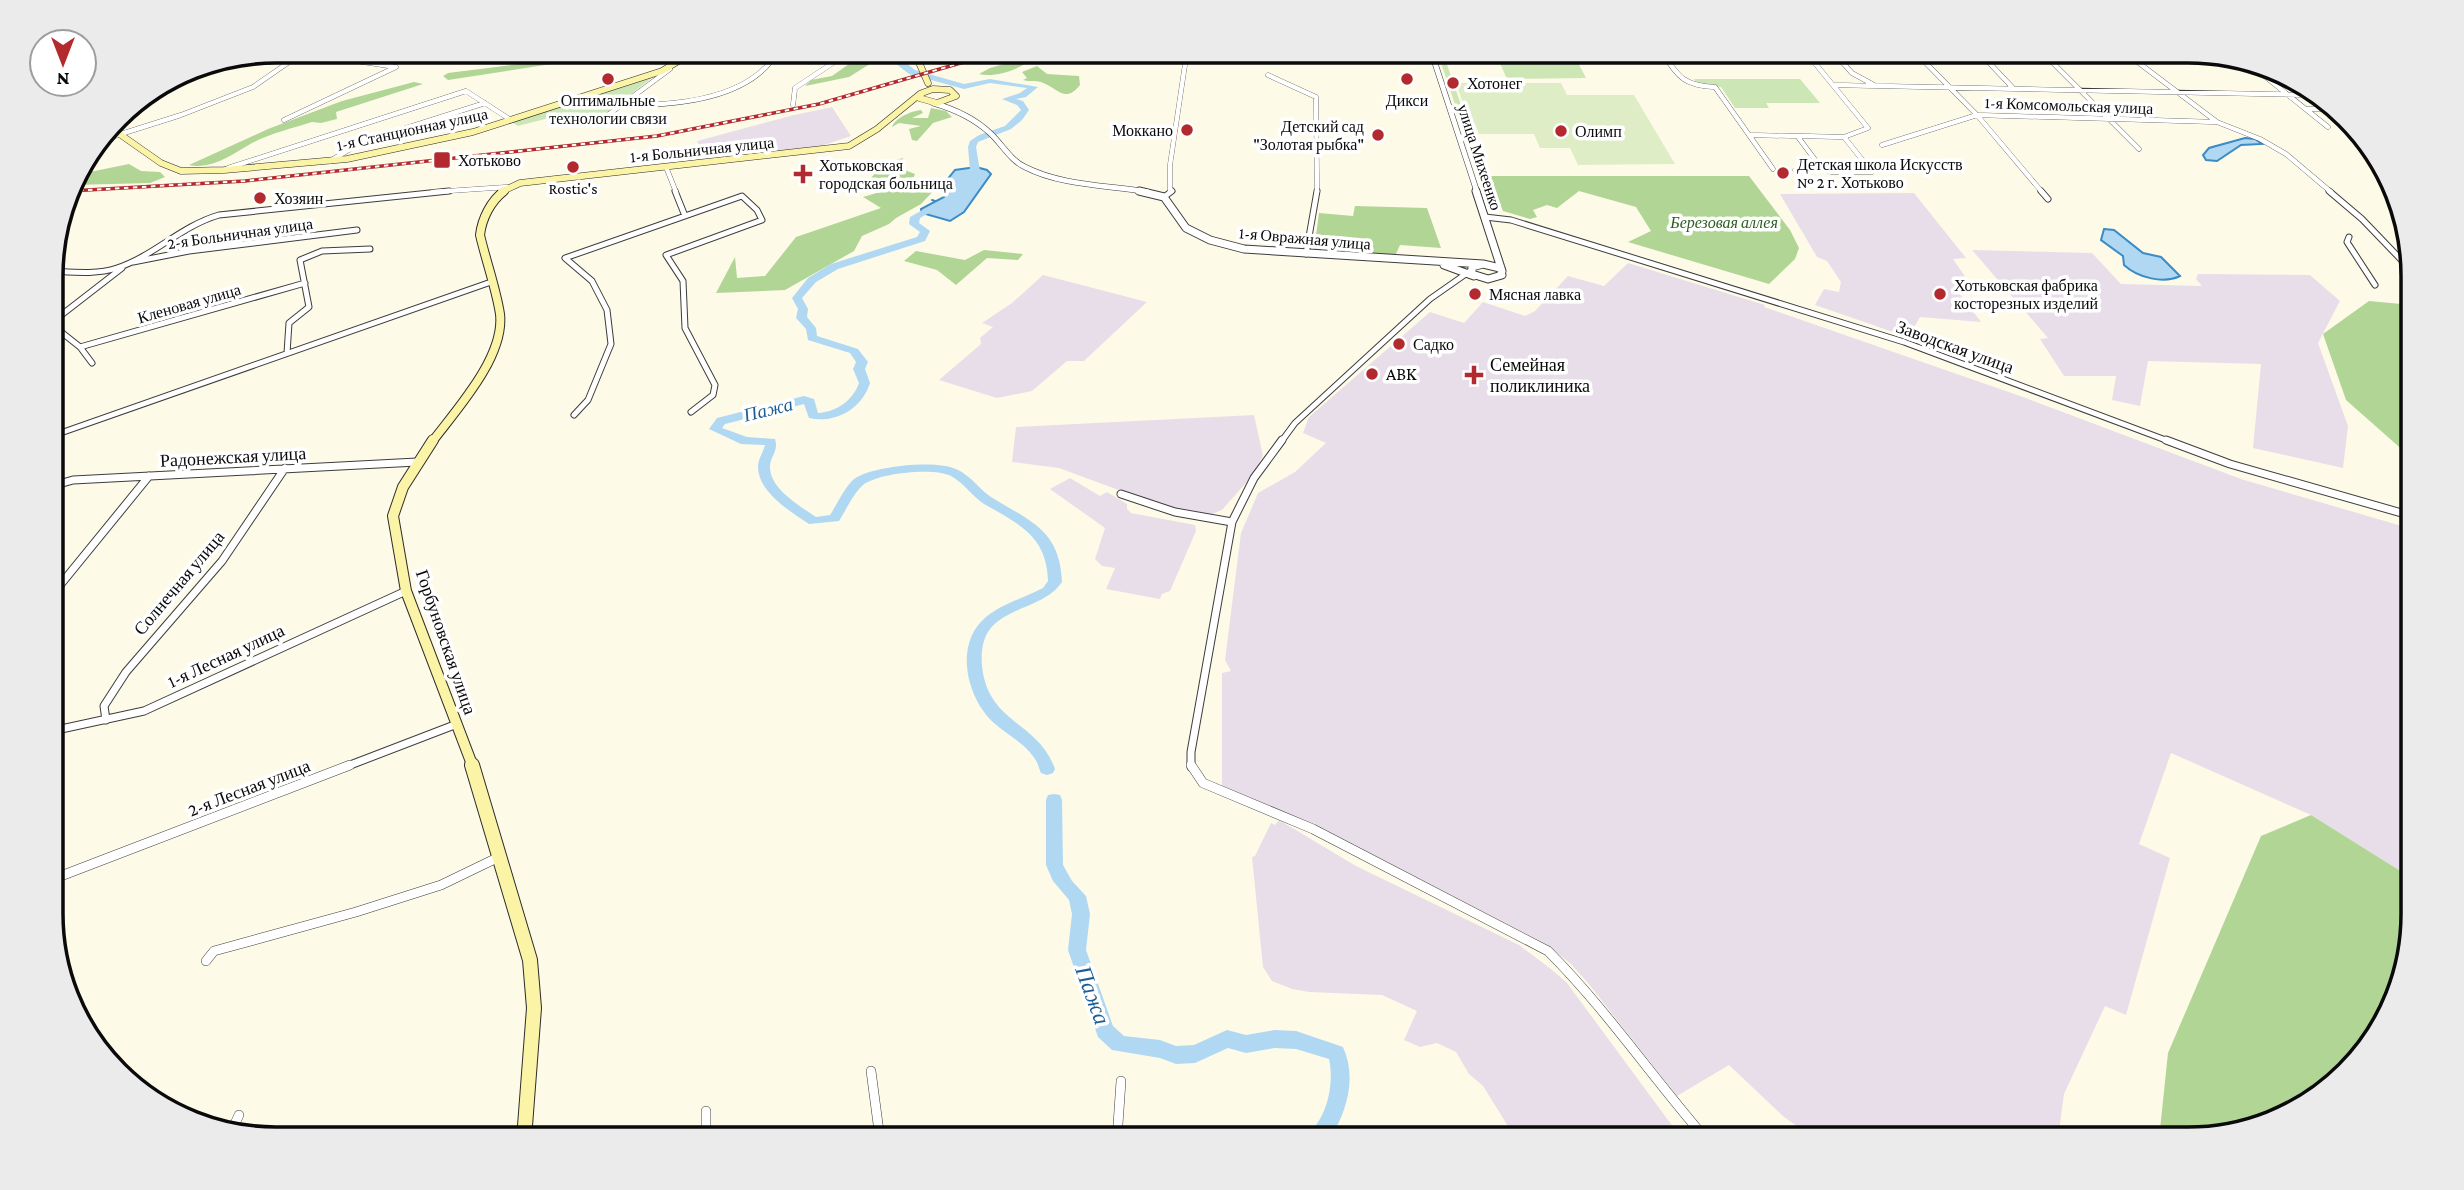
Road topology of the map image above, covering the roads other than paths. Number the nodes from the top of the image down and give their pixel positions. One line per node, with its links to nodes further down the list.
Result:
1 (288, 63): 46 (street)
2 (375, 63): 41 (street)
3 (677, 63): 17 (main road, 1-я Станционная улица)
4 (770, 63): 33 (street)
5 (833, 63): 34 (street)
6 (918, 63): 19 (main road)
7 (1185, 63): 60 (street)
8 (1435, 63): 63 (street, улица Михеенко)
9 (1670, 63): 47 (street)
10 (1815, 63): 20 (street)
11 (1843, 63): 21 (street)
12 (1926, 63): 22 (street)
13 (1989, 63): 23 (street)
14 (2053, 63): 25 (street)
15 (2139, 63): 26 (street)
16 (1268, 75): 67 (street)
17 (654, 76): 33 (street); 42 (main road, 1-я Станционная улица)
18 (2269, 78): 28 (street)
19 (928, 83): 24 (main road); 27 (main road)
20 (1833, 85): 21 (street); 50 (street)
21 (1875, 85): 22 (street)
22 (1950, 87): 23 (street); 38 (street)
23 (2013, 88): 25 (street)
24 (945, 89): 27 (main road); 30 (main road)
25 (2080, 90): 26 (street); 40 (street)
26 (2179, 92): 28 (street); 43 (street)
27 (921, 93): 32 (main road); 39 (main road, 1-я Больничная улица)
28 (2289, 94): 29 (street); 35 (street)
29 (2299, 94)
30 (954, 98): 32 (main road); 37 (street)
31 (485, 103): 42 (street); 53 (street); 57 (street)
32 (933, 103): 37 (street); 39 (main road)
33 (620, 105): 44 (street)
34 (793, 105)
35 (2308, 109): 36 (street); 45 (street)
36 (2321, 110)
37 (963, 114): 60 (street)
38 (1977, 115): 40 (street, 1-я Комсомольская улица); 51 (street, 1-я Комсомольская улица); 61 (street)
39 (891, 116): 54 (main road, 1-я Больничная улица)
40 (2109, 118): 43 (street, 1-я Комсомольская улица); 52 (street)
41 (284, 120)
42 (511, 120): 53 (main road, 1-я Станционная улица)
43 (2217, 122): 69 (street)
44 (597, 123)
45 (2329, 127)
46 (119, 135): 48 (street); 57 (main road, 1-я Станционная улица)
47 (1749, 135): 49 (street); 55 (street)
48 (115, 136)
49 (1798, 137): 50 (street); 56 (street)
50 (1844, 137): 56 (street)
51 (1882, 145)
52 (2139, 149)
53 (330, 161): 57 (main road, 1-я Станционная улица)
54 (666, 167): 59 (main road, 1-я Больничная улица); 62 (street)
55 (1773, 169)
56 (1822, 169): 58 (street)
57 (224, 170)
58 (1795, 170)
59 (507, 187): 71 (street); 77 (main road, Горбуновская улица)
60 (1164, 197): 67 (street, 1-я Овражная улица)
61 (2048, 199)
62 (685, 216): 86 (street); 87 (street)
63 (1485, 217): 68 (street, улица Михеенко); 94 (street, Заводская улица)
64 (357, 230): 71 (street, 2-я Больничная улица)
65 (2349, 237): 80 (street)
66 (370, 248): 78 (street)
67 (1306, 254): 70 (street, 1-я Овражная улица)
68 (1498, 256): 73 (street); 75 (street, улица Михеенко)
69 (2400, 257)
70 (1429, 261): 72 (street); 73 (street)
71 (127, 264): 74 (street, 2-я Больничная улица); 81 (street)
72 (1443, 264): 76 (street); 79 (street)
73 (1485, 264): 75 (street); 76 (street)
74 (63, 271)
75 (1502, 271): 76 (street)
76 (1474, 274): 79 (street); 79 (street)
77 (491, 282): 84 (street); 89 (main road, Горбуновская улица)
78 (305, 283): 83 (street, Кленовая улица); 84 (street)
79 (1450, 283): 95 (street)
80 (2375, 285)
81 (63, 314)
82 (63, 333): 83 (street)
83 (80, 347): 85 (street)
84 (287, 353): 88 (street)
85 (92, 363)
86 (691, 412)
87 (574, 415)
88 (63, 432)
89 (417, 462): 90 (street, Радонежская улица); 97 (main road, Горбуновская улица)
90 (285, 468): 91 (street, Радонежская улица); 98 (street, Солнечная улица)
91 (149, 476): 92 (street, Радонежская улица); 96 (street)
92 (63, 483)
93 (1121, 494): 95 (street)
94 (2401, 513)
95 (1232, 522): 113 (street)
96 (63, 582)
97 (406, 591): 98 (street, 1-я Лесная улица); 99 (main road, Горбуновская улица)
98 (106, 720): 100 (street, 1-я Лесная улица)
99 (457, 724): 101 (main road, Горбуновская улица); 102 (street, 2-я Лесная улица)
100 (63, 729)
101 (499, 857): 103 (street); 109 (main road, Горбуновская улица)
102 (63, 875)
103 (206, 961)
104 (871, 1071): 111 (street)
105 (1121, 1081): 112 (street)
106 (706, 1111): 110 (street)
107 (239, 1115): 108 (street)
108 (235, 1123)
109 (525, 1127)
110 (706, 1127)
111 (878, 1127)
112 (1118, 1127)
113 (1696, 1127)

